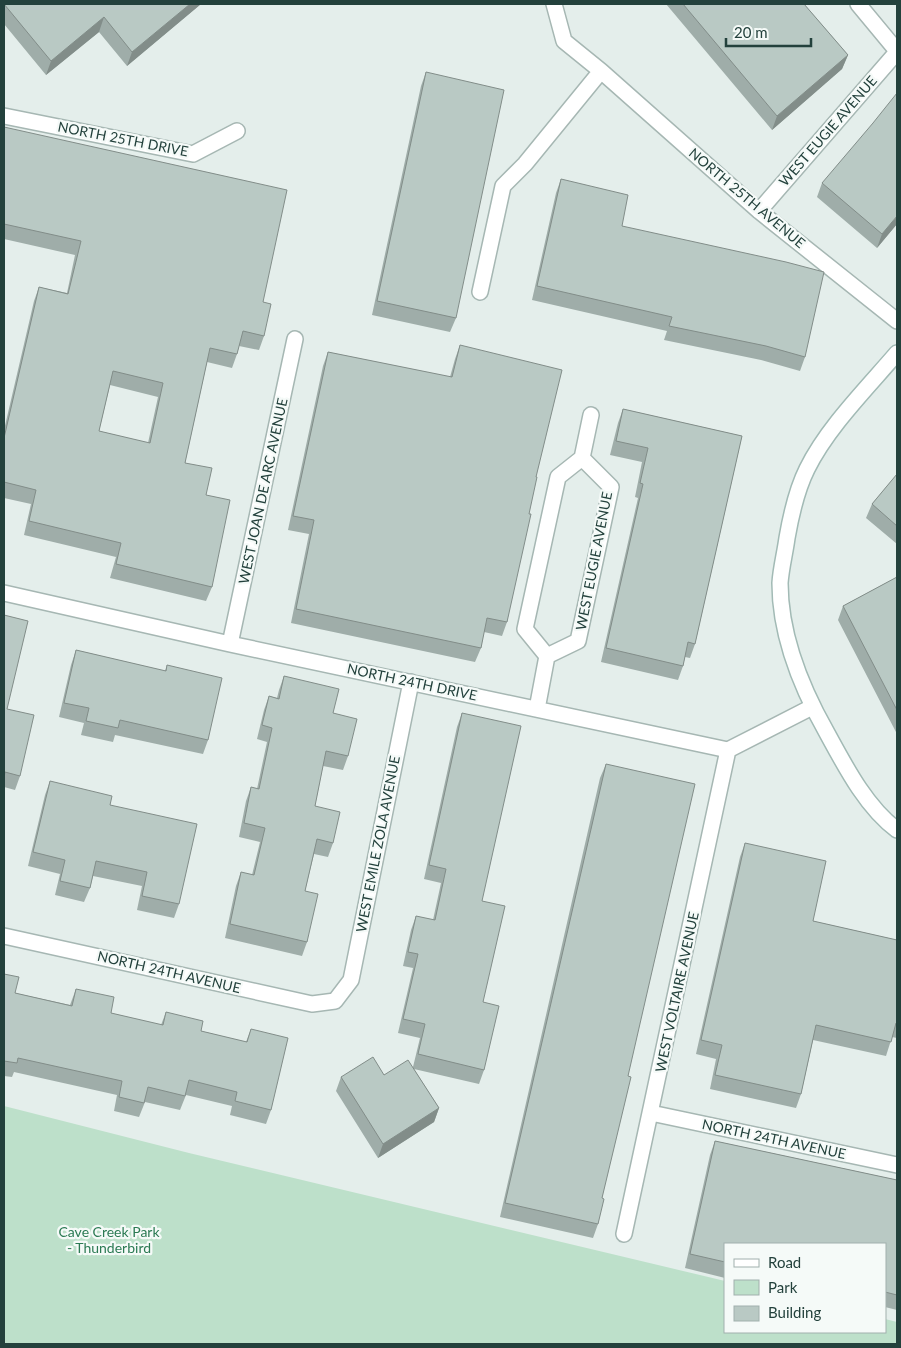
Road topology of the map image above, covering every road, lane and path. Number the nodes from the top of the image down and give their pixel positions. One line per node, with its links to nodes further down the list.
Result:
1 (554, 4): 4 (street)
2 (858, 4): 3 (street)
3 (897, 51): 7 (street, WEST EUGIE AVENUE)
4 (601, 71): 7 (street, NORTH 25TH AVENUE); 8 (street)
5 (4, 116): 6 (street, NORTH 25TH DRIVE)
6 (237, 131)
7 (759, 211): 9 (street, NORTH 25TH AVENUE)
8 (480, 292)
9 (897, 321)
10 (295, 339): 15 (street, WEST JOAN DE ARC AVENUE)
11 (897, 353): 18 (street)
12 (591, 415): 13 (street)
13 (582, 458): 16 (street); 16 (street, WEST EUGIE AVENUE)
14 (4, 593): 15 (street, NORTH 24TH DRIVE)
15 (230, 644): 17 (street, NORTH 24TH DRIVE)
16 (547, 656): 19 (street)
17 (411, 682): 19 (street, NORTH 24TH DRIVE); 23 (street, WEST EMILE ZOLA AVENUE)
18 (812, 707): 20 (street); 21 (street)
19 (537, 709): 20 (street, NORTH 24TH DRIVE)
20 (728, 750): 24 (street, WEST VOLTAIRE AVENUE)
21 (897, 830)
22 (4, 936): 23 (street, NORTH 24TH AVENUE)
23 (336, 1002)
24 (651, 1113): 25 (street, NORTH 24TH AVENUE); 26 (street, WEST VOLTAIRE AVENUE)
25 (897, 1165)
26 (624, 1234)

